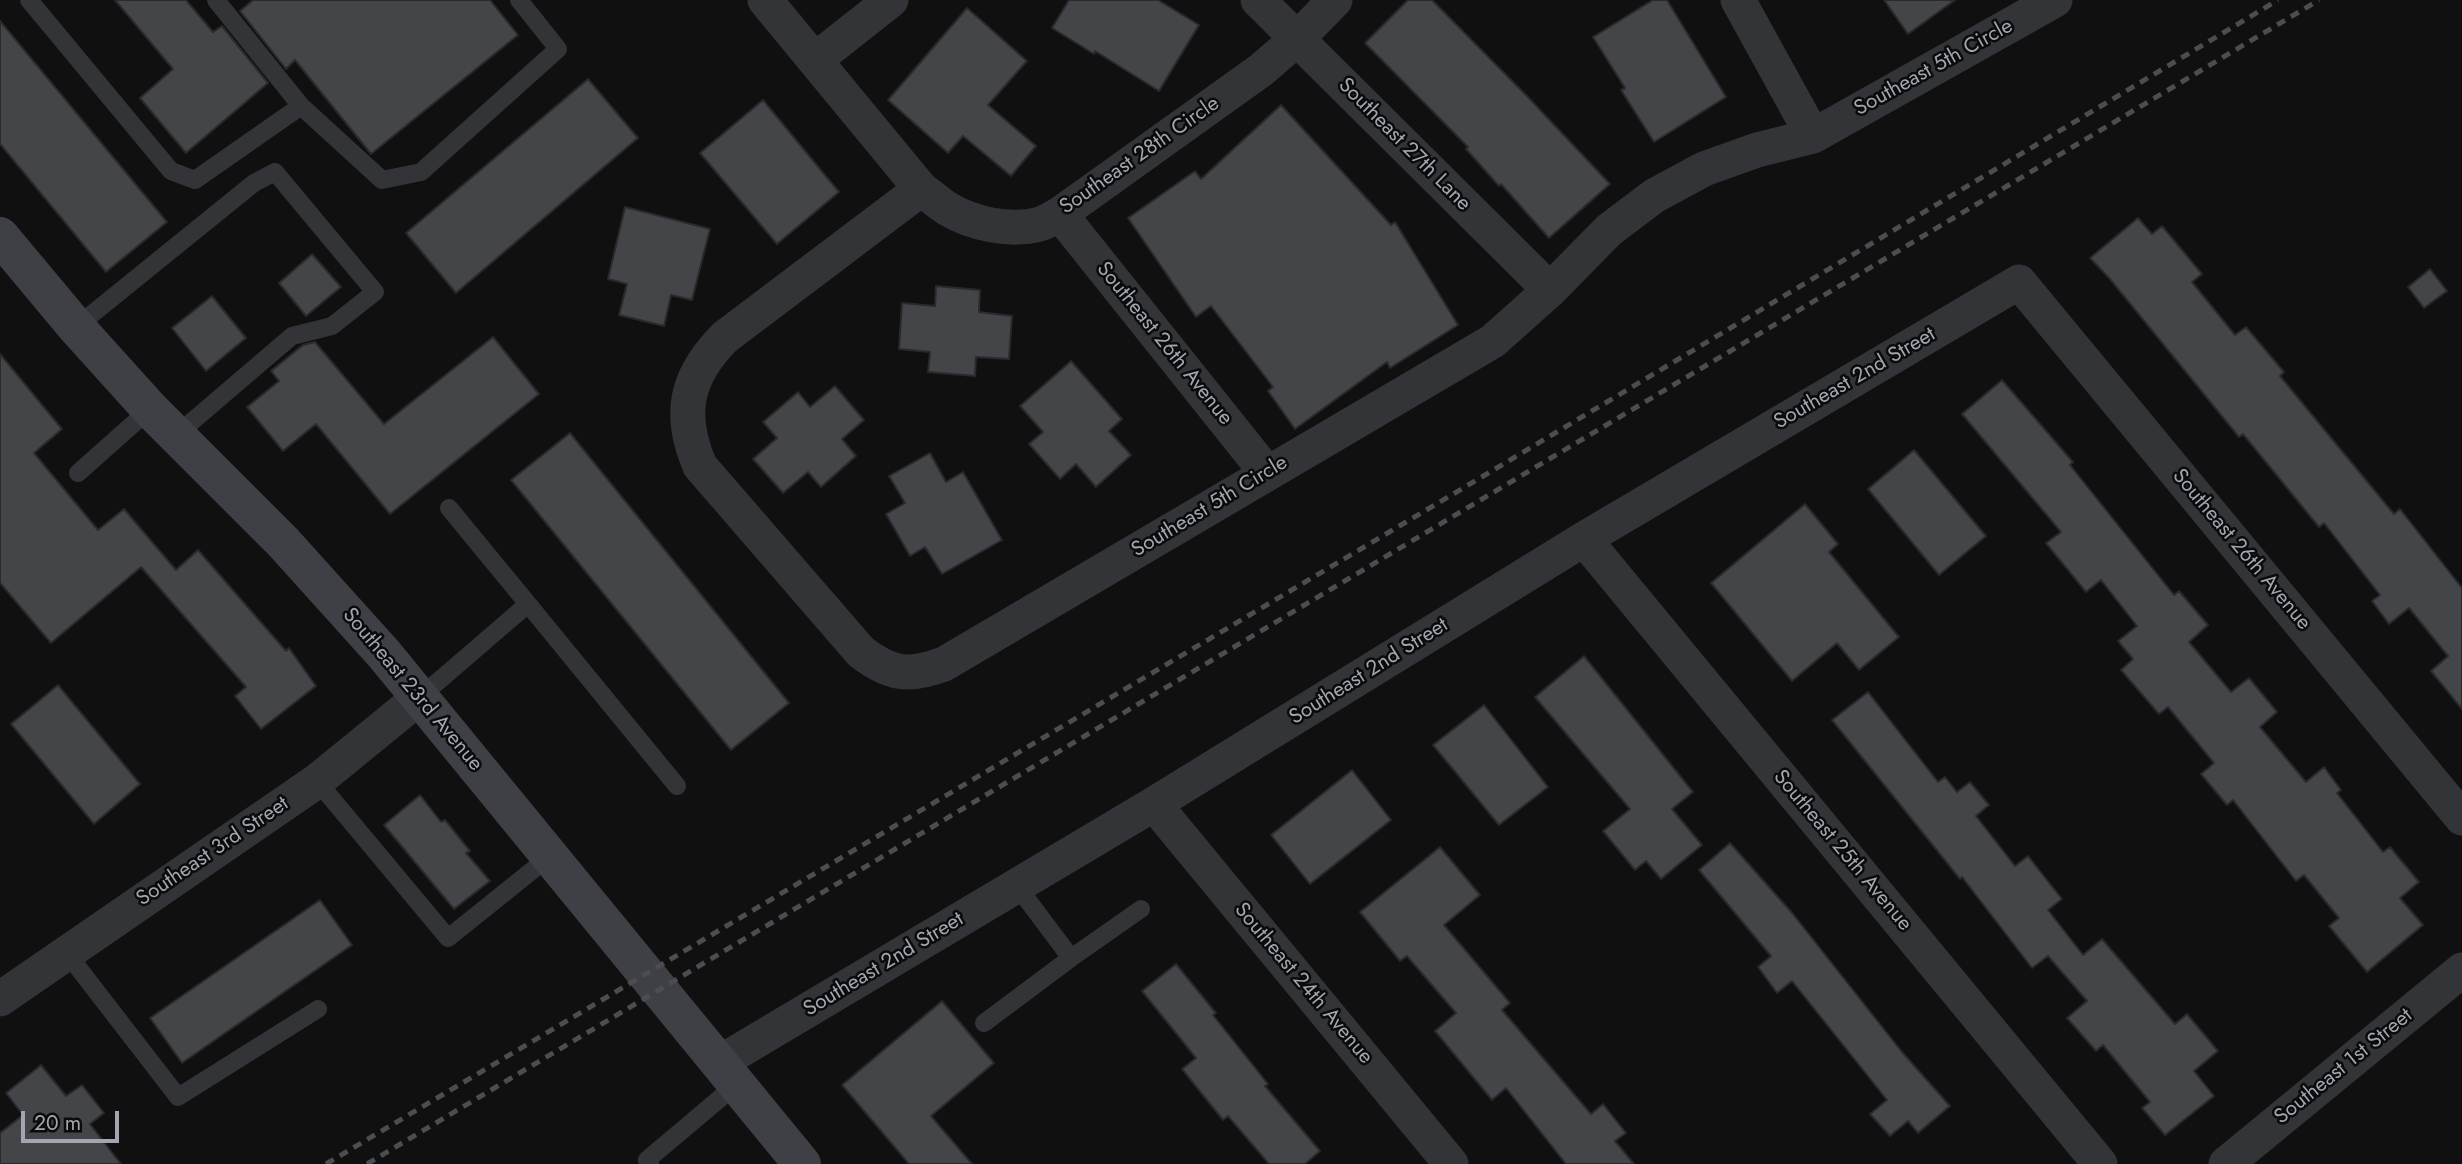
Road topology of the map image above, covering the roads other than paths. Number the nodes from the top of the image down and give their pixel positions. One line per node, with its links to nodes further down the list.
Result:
1 (29, 0): 12 (lane)
2 (216, 0): 12 (lane)
3 (519, 0): 12 (lane)
4 (765, 0): 11 (street, Southeast 28th Circle)
5 (891, 0): 11 (street)
6 (1258, 0): 10 (street, Southeast 27th Lane)
7 (1335, 0): 10 (street, Southeast 28th Circle)
8 (1738, 0): 13 (street)
9 (2055, 0): 13 (street, Southeast 5th Circle)
10 (1297, 39): 15 (street, Southeast 28th Circle); 18 (street, Southeast 27th Lane)
11 (815, 60): 14 (street, Southeast 28th Circle)
12 (301, 106)
13 (1812, 136): 18 (street, Southeast 5th Circle)
14 (921, 189): 15 (street, Southeast 28th Circle); 22 (street, Southeast 5th Circle)
15 (1060, 214): 22 (street, Southeast 26th Avenue)
16 (0, 236): 19 (street, Southeast 23rd Avenue)
17 (2019, 282): 24 (street, Southeast 2nd Street); 30 (street, Southeast 26th Avenue)
18 (1550, 290): 22 (street, Southeast 5th Circle)
19 (76, 327): 20 (street, Southeast 23rd Avenue); 20 (lane)
20 (162, 423): 21 (lane); 26 (street, Southeast 23rd Avenue)
21 (78, 473)
22 (1267, 473)
23 (449, 508): 25 (lane)
24 (1584, 539): 29 (street, Southeast 2nd Street); 44 (street, Southeast 25th Avenue)
25 (528, 604): 26 (lane); 28 (lane)
26 (420, 697): 27 (street, Southeast 3rd Street); 31 (street, Southeast 23rd Avenue)
27 (317, 781): 31 (lane); 34 (street, Southeast 3rd Street)
28 (677, 786)
29 (1154, 804): 32 (street, Southeast 2nd Street); 43 (street, Southeast 24th Avenue)
30 (2462, 818)
31 (549, 858): 40 (street, Southeast 23rd Avenue)
32 (1017, 886): 35 (lane); 40 (street, Southeast 2nd Street)
33 (1141, 909): 35 (lane)
34 (66, 952): 37 (street, Southeast 3rd Street); 38 (lane)
35 (1071, 958): 39 (lane)
36 (2462, 970): 45 (street, Southeast 1st Street)
37 (0, 999)
38 (318, 1009)
39 (984, 1023)
40 (728, 1074): 41 (lane); 42 (street, Southeast 23rd Avenue)
41 (650, 1164)
42 (802, 1164)
43 (1451, 1164)
44 (2100, 1164)
45 (2227, 1164)

